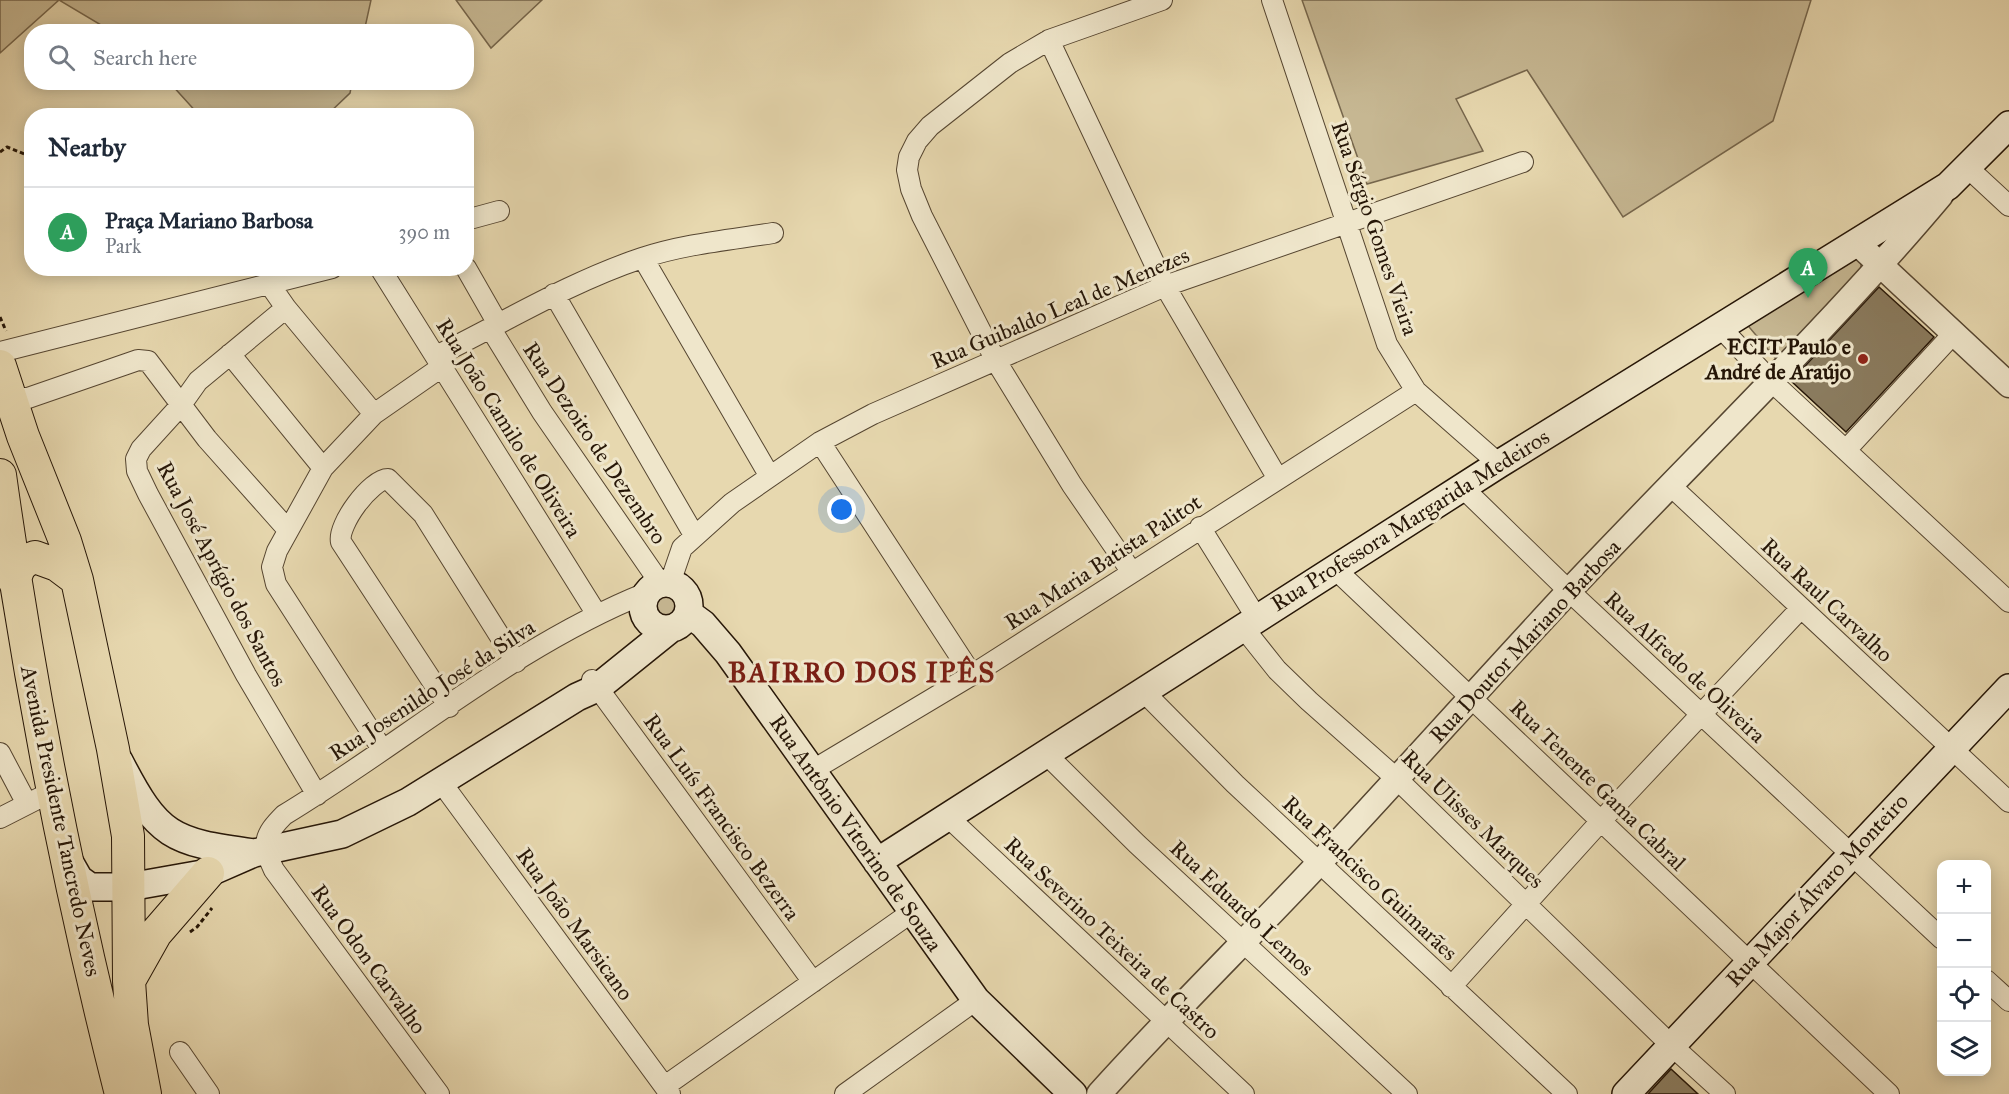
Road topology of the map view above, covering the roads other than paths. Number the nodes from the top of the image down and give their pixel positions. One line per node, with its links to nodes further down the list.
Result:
1 (1162, 0): 3 (street)
2 (1273, 2): 11 (street, Rua Sérgio Gomes Vieira)
3 (1049, 40): 20 (street); 29 (street)
4 (2009, 125): 6 (main road, Rua Professora Margarida Medeiros)
5 (1523, 162): 11 (street, Rua Guibaldo Leal de Menezes)
6 (1967, 167): 7 (main road, Rua Professora Margarida Medeiros); 8 (street)
7 (1948, 186): 13 (main road, Rua Professora Margarida Medeiros); 15 (street, Rua Doutor Mariano Barbosa)
8 (2009, 206)
9 (499, 211): 10 (street)
10 (474, 218)
11 (1347, 221): 20 (street, Rua Guibaldo Leal de Menezes); 33 (street, Rua Sérgio Gomes Vieira)
12 (773, 233): 14 (street)
13 (1858, 244): 15 (street); 24 (main road, Rua Professora Margarida Medeiros)
14 (643, 258): 21 (street); 42 (street)
15 (1880, 267): 25 (street); 31 (street, Rua Doutor Mariano Barbosa)
16 (303, 276): 19 (street)
17 (385, 276): 28 (street, Rua João Camilo de Oliveira)
18 (470, 276): 23 (street, Rua Dezoito de Dezembro)
19 (270, 285): 22 (street); 26 (street)
20 (1165, 286): 29 (street, Rua Guibaldo Leal de Menezes); 43 (street)
21 (554, 294): 23 (street); 48 (street)
22 (286, 308): 27 (street, Rua José Aprígio dos Santos); 36 (street)
23 (494, 326): 28 (street); 55 (street, Rua Dezoito de Dezembro)
24 (1721, 328): 31 (street); 39 (main road, Rua Professora Margarida Medeiros)
25 (1954, 333): 32 (street); 38 (street)
26 (0, 352)
27 (230, 354): 35 (street, Rua José Aprígio dos Santos); 40 (street)
28 (440, 361): 36 (street); 58 (street, Rua João Camilo de Oliveira)
29 (996, 361): 37 (street, Rua Guibaldo Leal de Menezes); 51 (street)
30 (0, 366): 34 (main road, Avenida Presidente Tancredo Neves)
31 (1770, 380): 38 (street); 44 (street, Rua Doutor Mariano Barbosa)
32 (2009, 385)
33 (1416, 391): 39 (street, Rua Sérgio Gomes Vieira); 43 (street, Rua Maria Batista Palitot)
34 (10, 398): 35 (street); 52 (main road, Avenida Presidente Tancredo Neves)
35 (181, 405): 47 (street); 77 (street, Rua José Aprígio dos Santos)
36 (374, 414): 40 (street)
37 (820, 442): 42 (street, Rua Guibaldo Leal de Menezes); 62 (street)
38 (1846, 450): 56 (street)
39 (1499, 464): 45 (main road, Rua Professora Margarida Medeiros)
40 (323, 468): 47 (street)
41 (0, 475): 49 (main road, Avenida Presidente Tancredo Neves)
42 (769, 475): 48 (street, Rua Guibaldo Leal de Menezes)
43 (1278, 479): 46 (street, Rua Maria Batista Palitot)
44 (1672, 487): 54 (street, Rua Doutor Mariano Barbosa); 57 (street, Rua Raul Carvalho)
45 (1464, 488): 50 (main road, Rua Professora Margarida Medeiros); 54 (street, Rua Alfredo de Oliveira)
46 (1200, 527): 51 (street, Rua Maria Batista Palitot); 60 (street, Rua Ulisses Marques)
47 (288, 530): 71 (street)
48 (694, 535): 55 (street, Rua Guibaldo Leal de Menezes)
49 (5, 547): 53 (main road, Avenida Presidente Tancredo Neves)
50 (1334, 568): 60 (main road, Rua Professora Margarida Medeiros); 66 (street, Rua Tenente Gama Cabral)
51 (1131, 571): 62 (street, Rua Maria Batista Palitot)
52 (77, 580): 53 (main road); 70 (main road, Avenida Presidente Tancredo Neves)
53 (15, 582): 78 (main road, Avenida Presidente Tancredo Neves)
54 (1569, 591): 66 (street, Rua Doutor Mariano Barbosa); 68 (street, Rua Alfredo de Oliveira)
55 (654, 593): 58 (street, Rua Josenildo José da Silva); 59 (main road); 59 (main road, Rua Antônio Vitorino de Souza); 64 (main road)
56 (2009, 602)
57 (1801, 608): 68 (street); 69 (street, Rua Raul Carvalho)
58 (596, 613): 61 (street, Rua Josenildo José da Silva)
59 (679, 621): 64 (main road); 74 (main road, Rua Antônio Vitorino de Souza)
60 (1249, 622): 65 (main road, Rua Professora Margarida Medeiros); 75 (street, Rua Ulisses Marques)
61 (516, 662): 67 (street, Rua Josenildo José da Silva); 67 (street)
62 (972, 675): 74 (street, Rua Maria Batista Palitot)
63 (2009, 687): 69 (main road, Rua Major Álvaro Monteiro)
64 (589, 688): 76 (main road); 96 (street, Rua Luís Francisco Bezerra)
65 (1144, 692): 73 (main road, Rua Professora Margarida Medeiros); 87 (street, Rua Francisco Guimarães)
66 (1472, 698): 75 (street, Rua Doutor Mariano Barbosa); 82 (street, Rua Tenente Gama Cabral)
67 (449, 707): 71 (street, Rua Josenildo José da Silva)
68 (1702, 715): 82 (street); 84 (street, Rua Alfredo de Oliveira)
69 (1951, 747): 79 (street, Rua Raul Carvalho); 84 (main road, Rua Major Álvaro Monteiro)
70 (113, 749): 83 (main road); 89 (main road, Avenida Presidente Tancredo Neves)
71 (382, 749): 77 (street, Rua Josenildo José da Silva)
72 (0, 753): 78 (street)
73 (1047, 755): 80 (main road, Rua Professora Margarida Medeiros); 93 (street, Rua Eduardo Lemos)
74 (813, 770): 86 (main road, Rua Antônio Vitorino de Souza)
75 (1397, 779): 87 (street, Rua Doutor Mariano Barbosa); 90 (street, Rua Ulisses Marques)
76 (441, 782): 83 (main road); 104 (street, Rua João Marsicano)
77 (317, 795): 83 (street, Rua Josenildo José da Silva)
78 (40, 797): 81 (street); 85 (main road, Avenida Presidente Tancredo Neves)
79 (2009, 802)
80 (948, 817): 86 (main road, Rua Professora Margarida Medeiros); 101 (street, Rua Severino Teixeira de Castro)
81 (0, 818)
82 (1600, 822): 90 (street); 94 (street, Rua Tenente Gama Cabral)
83 (260, 852): 88 (main road); 108 (street, Rua Odon Carvalho)
84 (1850, 855): 92 (street, Rua Alfredo de Oliveira); 94 (main road, Rua Major Álvaro Monteiro)
85 (67, 857): 89 (main road); 105 (main road, Avenida Presidente Tancredo Neves)
86 (877, 862): 91 (main road, Rua Antônio Vitorino de Souza)
87 (1320, 862): 93 (street, Rua Doutor Mariano Barbosa); 98 (street, Rua Francisco Guimarães)
88 (208, 873): 89 (main road); 95 (main road)
89 (129, 887): 95 (main road, Avenida Presidente Tancredo Neves)
90 (1527, 903): 98 (street); 102 (street, Rua Ulisses Marques)
91 (912, 912): 96 (street); 99 (main road, Rua Antônio Vitorino de Souza)
92 (1937, 935)
93 (1245, 941): 101 (street, Rua Doutor Mariano Barbosa); 113 (street, Rua Eduardo Lemos)
94 (1751, 961): 102 (main road, Rua Major Álvaro Monteiro); 117 (street, Rua Tenente Gama Cabral)
95 (129, 981): 106 (main road, Avenida Presidente Tancredo Neves)
96 (813, 982): 104 (street)
97 (1991, 985): 100 (street)
98 (1451, 987): 114 (street, Rua Francisco Guimarães)
99 (976, 1000): 109 (street); 110 (main road, Rua Antônio Vitorino de Souza)
100 (2009, 1001)
101 (1164, 1021): 111 (street, Rua Doutor Mariano Barbosa); 112 (street, Rua Severino Teixeira de Castro)
102 (1671, 1045): 115 (main road, Rua Major Álvaro Monteiro); 116 (street, Rua Ulisses Marques)
103 (180, 1052): 107 (street)
104 (668, 1090)
105 (121, 1094)
106 (145, 1094)
107 (209, 1094)
108 (439, 1094)
109 (845, 1094)
110 (1073, 1094)
111 (1099, 1094)
112 (1244, 1094)
113 (1407, 1094)
114 (1567, 1094)
115 (1626, 1094)
116 (1725, 1094)
117 (1889, 1094)

